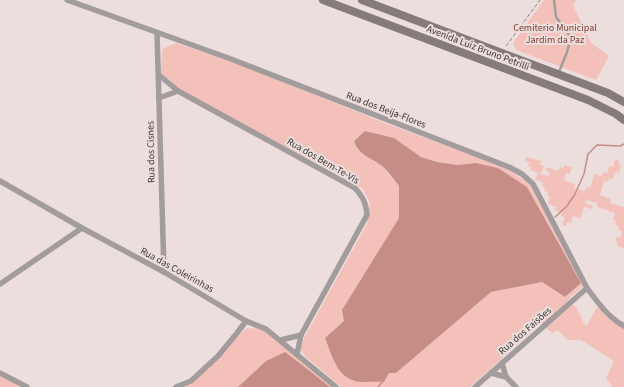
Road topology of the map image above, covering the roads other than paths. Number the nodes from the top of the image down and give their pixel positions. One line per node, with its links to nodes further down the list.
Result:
1 (68, 0): 5 (street, Rua dos Beija-Flores)
2 (323, 0): 11 (main road, Avenida Luiz Bruno Petrilli)
3 (554, 0): 6 (lane)
4 (368, 1): 6 (main road, Avenida Luiz Bruno Petrilli)
5 (157, 33): 7 (street, Rua dos Cisnes); 16 (street, Rua dos Beija-Flores)
6 (559, 74): 10 (main road, Avenida Luiz Bruno Petrilli)
7 (159, 76): 8 (street, Rua dos Bem-Te-Vis); 9 (street, Rua dos Cisnes)
8 (178, 91): 9 (street); 19 (street, Rua dos Bem-Te-Vis)
9 (159, 98): 14 (street, Rua dos Cisnes)
10 (624, 102)
11 (624, 120)
12 (0, 181): 13 (street, Rua das Coleirinhas)
13 (82, 228): 14 (street, Rua das Coleirinhas); 15 (street)
14 (164, 272): 17 (street, Rua das Coleirinhas)
15 (0, 284)
16 (587, 288): 18 (street, Rua dos Beija-Flores); 22 (street, Rua dos Faisões)
17 (246, 321): 20 (street, Rua das Coleirinhas); 27 (street)
18 (624, 326)
19 (301, 335): 20 (street); 21 (street, Rua dos Bem-Te-Vis)
20 (280, 340): 21 (street, Rua das Coleirinhas)
21 (297, 354): 28 (street, Rua das Coleirinhas)
22 (502, 363): 24 (street, Rua dos Faisões); 25 (street)
23 (0, 373): 26 (street)
24 (491, 373): 25 (street); 29 (street, Rua dos Faisões)
25 (506, 377): 30 (street)
26 (27, 387)
27 (176, 387)
28 (336, 387)
29 (475, 387)
30 (516, 387)

